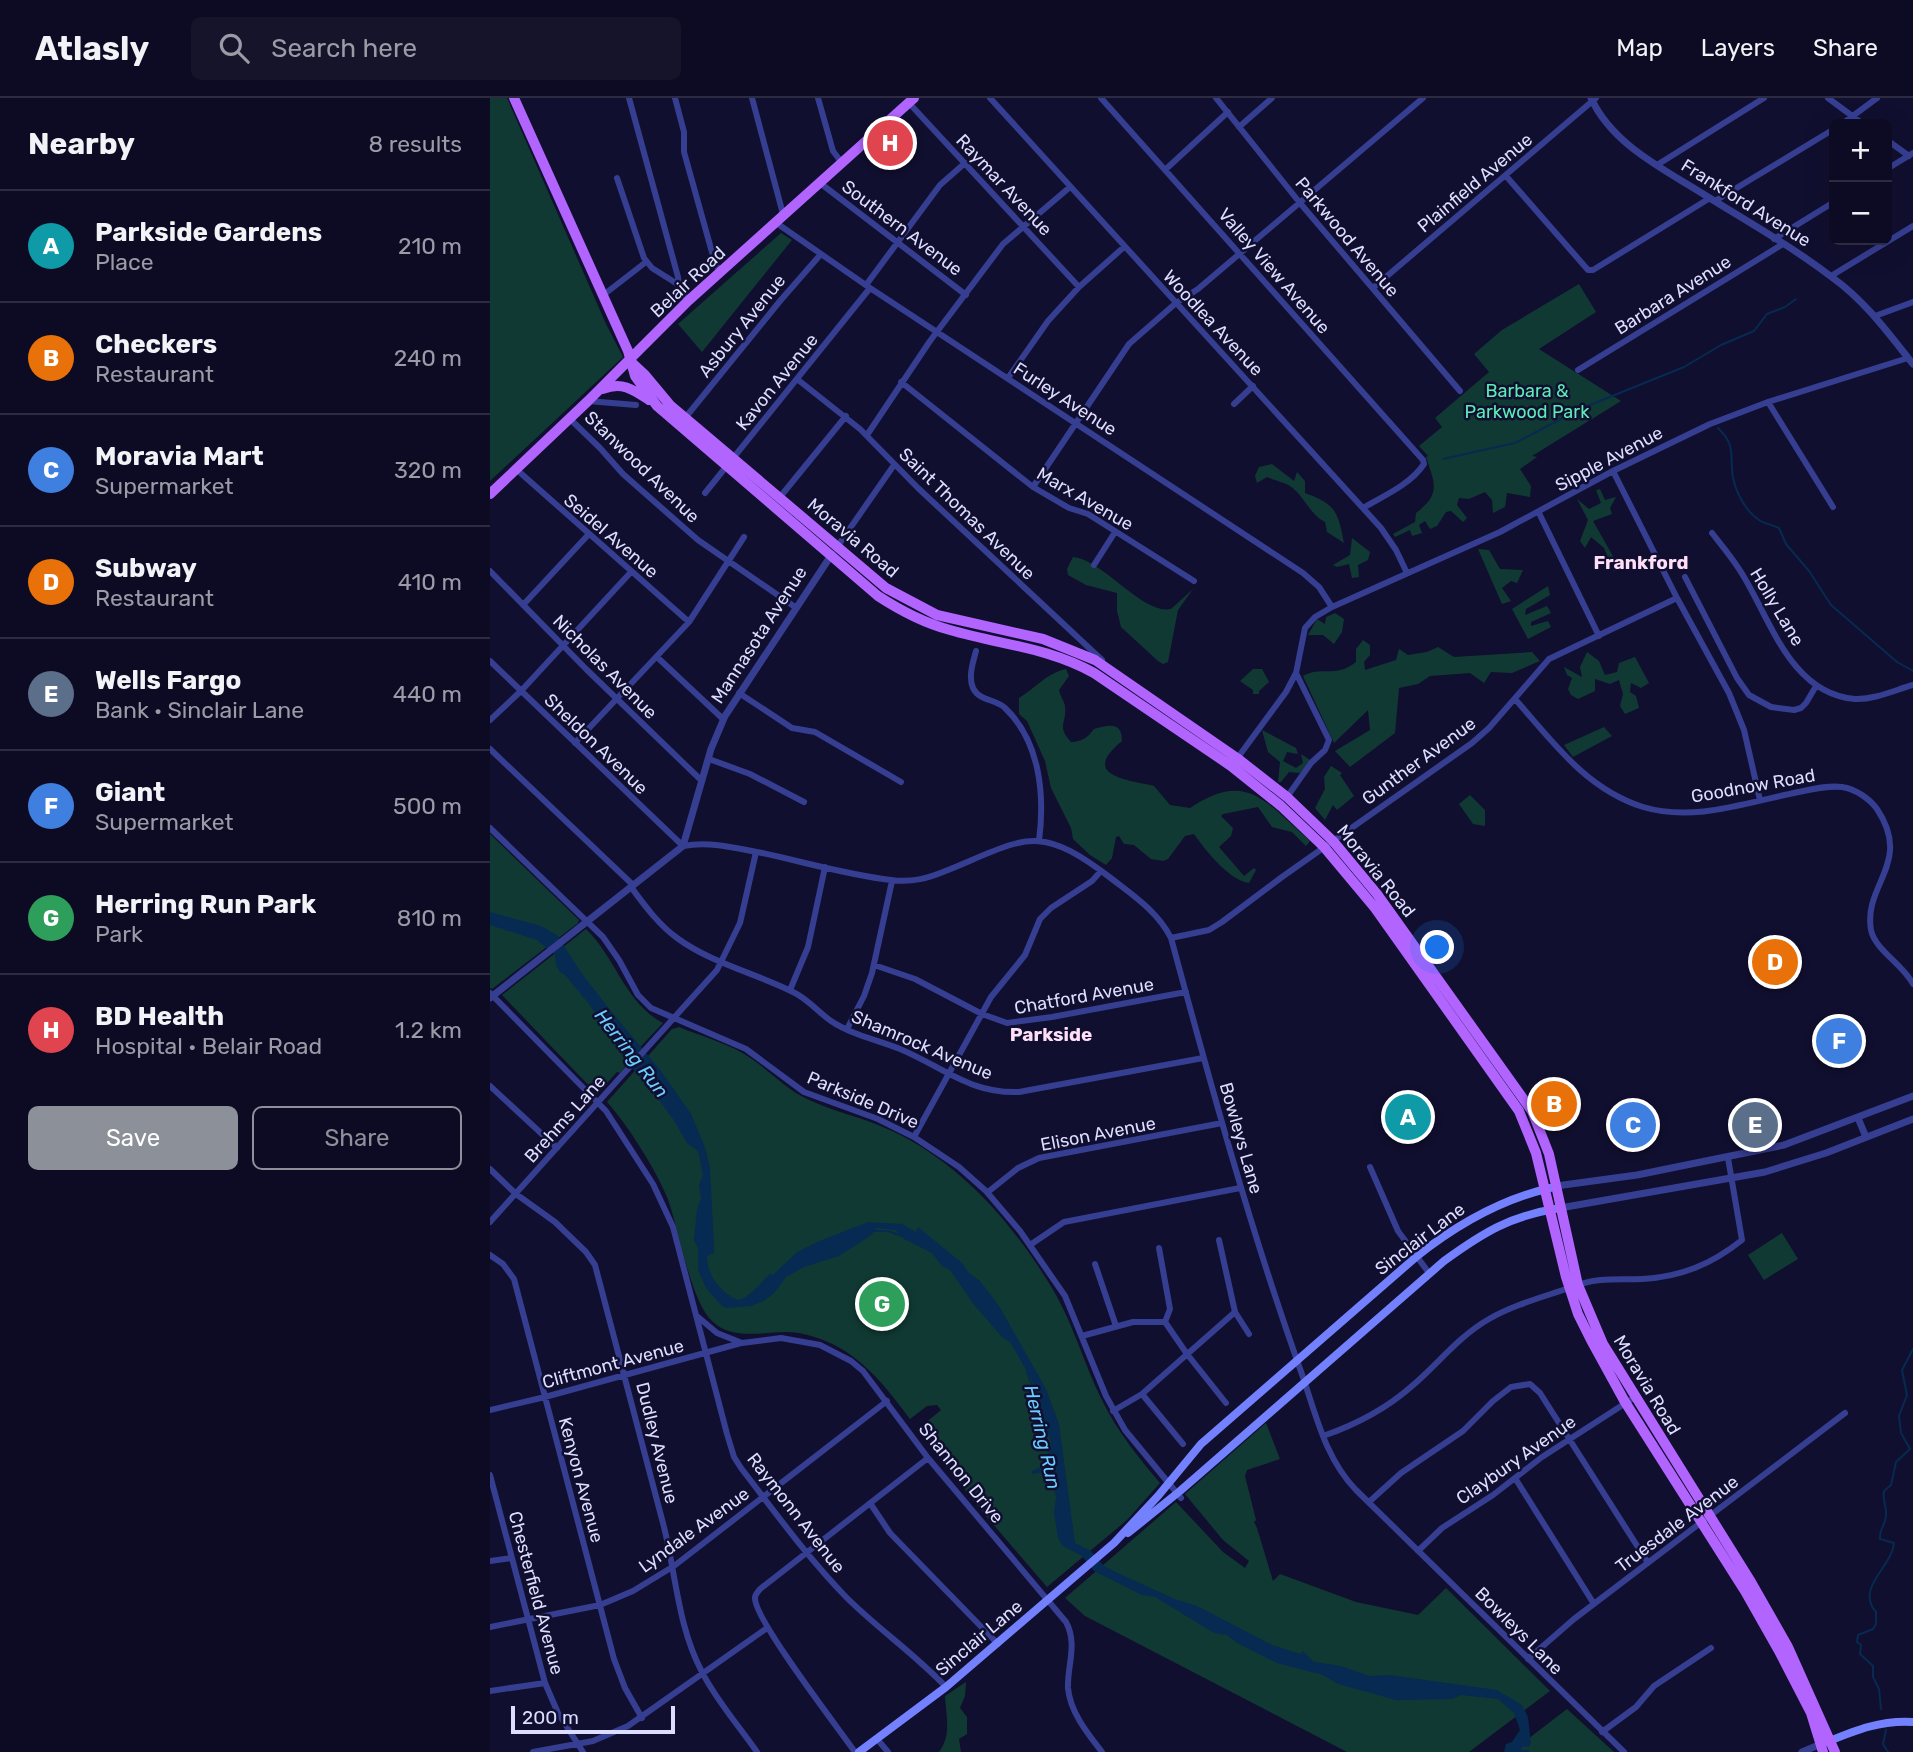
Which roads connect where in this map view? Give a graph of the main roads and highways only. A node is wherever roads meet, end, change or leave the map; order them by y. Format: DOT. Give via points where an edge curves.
graph roads {
  1 [pos="514,98"];
  2 [pos="911,100"];
  3 [pos="629,361"];
  4 [pos="599,391"];
  5 [pos="657,406"];
  6 [pos="730,462"];
  7 [pos="490,494"];
  8 [pos="834,551"];
  9 [pos="1234,762"];
  10 [pos="1329,844"];
  11 [pos="1556,1186"];
  12 [pos="1545,1189"];
  13 [pos="1555,1208"];
  14 [pos="1114,1543"];
  15 [pos="1913,1722"];
  16 [pos="1825,1746"];
  17 [pos="857,1752"];
  18 [pos="1835,1752"];
  1 -- 3 [label="main road, Moravia Road"];
  2 -- 3 [label="main road, Belair Road" via="720,272"];
  3 -- 4 [label="main road, Belair Road"];
  3 -- 5 [label="main road, Moravia Road"];
  3 -- 6 [label="main road, Moravia Road"];
  4 -- 5 [label="main road" via="609,386 630,387"];
  4 -- 7 [label="main road, Belair Road"];
  5 -- 6 [label="main road, Moravia Road"];
  6 -- 8 [label="main road, Moravia Road"];
  6 -- 8 [label="main road, Moravia Road" via="780,497"];
  8 -- 9 [label="main road, Moravia Road" via="925,610 1055,643 1094,660"];
  8 -- 9 [label="main road, Moravia Road" via="878,596 912,616 951,631 1035,648 1081,666"];
  9 -- 10 [label="main road, Moravia Road"];
  9 -- 10 [label="main road, Moravia Road" via="1287,797"];
  10 -- 11 [label="main road, Moravia Road" via="1377,894 1524,1099 1546,1141"];
  10 -- 12 [label="main road, Moravia Road" via="1517,1108 1531,1137"];
  11 -- 12 [label="main road, Sinclair Lane"];
  11 -- 13 [label="main road, Moravia Road"];
  12 -- 13 [label="main road, Moravia Road"];
  12 -- 14 [label="main road, Sinclair Lane" via="1486,1210 1416,1257 1201,1444"];
  13 -- 14 [label="main road, Sinclair Lane" via="1525,1214 1500,1226 1429,1273 1179,1495"];
  13 -- 16 [label="main road, Moravia Road" via="1574,1287 1630,1400 1788,1647"];
  14 -- 17 [label="main road, Sinclair Lane" via="946,1687"];
  15 -- 16 [label="main road" via="1868,1726"];
  16 -- 18 [label="main road, Moravia Road"];
}
